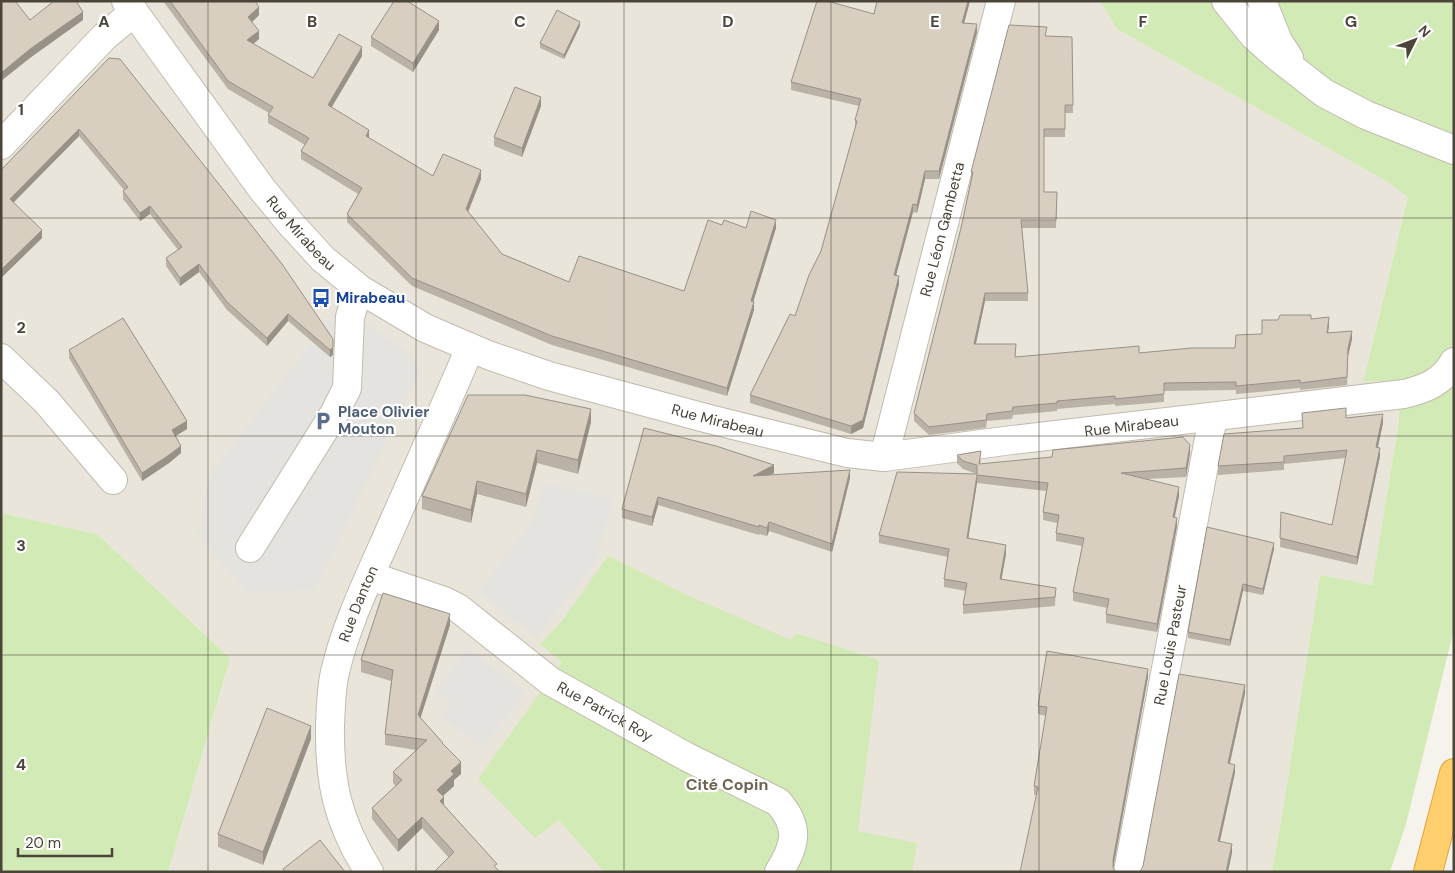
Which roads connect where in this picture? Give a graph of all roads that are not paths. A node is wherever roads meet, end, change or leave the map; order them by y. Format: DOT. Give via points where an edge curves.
graph roads {
  1 [pos="1001,1"];
  2 [pos="1226,1"];
  3 [pos="1262,1"];
  4 [pos="130,7"];
  5 [pos="1308,81"];
  6 [pos="1,145"];
  7 [pos="1454,150"];
  8 [pos="361,290"];
  9 [pos="470,348"];
  10 [pos="1,358"];
  11 [pos="1454,362"];
  12 [pos="1213,417"];
  13 [pos="884,457"];
  14 [pos="113,480"];
  15 [pos="250,548"];
  16 [pos="370,576"];
  17 [pos="1454,773"];
  18 [pos="369,872"];
  19 [pos="779,872"];
  20 [pos="1128,872"];
  21 [pos="1428,872"];
  1 -- 13 [label="street, Rue Léon Gambetta"];
  2 -- 5 [label="street" via="1254,36"];
  3 -- 5 [label="street" via="1278,41"];
  4 -- 6 [label="street"];
  4 -- 8 [label="street, Rue Mirabeau" via="275,206 323,259"];
  5 -- 7 [label="street" via="1342,104"];
  8 -- 9 [label="street, Rue Mirabeau" via="426,328"];
  8 -- 15 [label="street" via="350,317 346,388 334,414"];
  9 -- 13 [label="street, Rue Mirabeau" via="549,376 709,419 847,453"];
  9 -- 16 [label="street, Rue Danton"];
  10 -- 14 [label="street" via="47,402"];
  11 -- 12 [label="street, Rue Mirabeau" via="1434,384 1404,394"];
  12 -- 13 [label="street, Rue Mirabeau"];
  12 -- 20 [label="street, Rue Louis Pasteur"];
  16 -- 18 [label="street, Rue Danton" via="335,673 330,748 339,811"];
  16 -- 19 [label="street, Rue Patrick Roy" via="458,608 550,681 687,757 778,802 787,812 794,837"];
  17 -- 21 [label="highway"];
}
